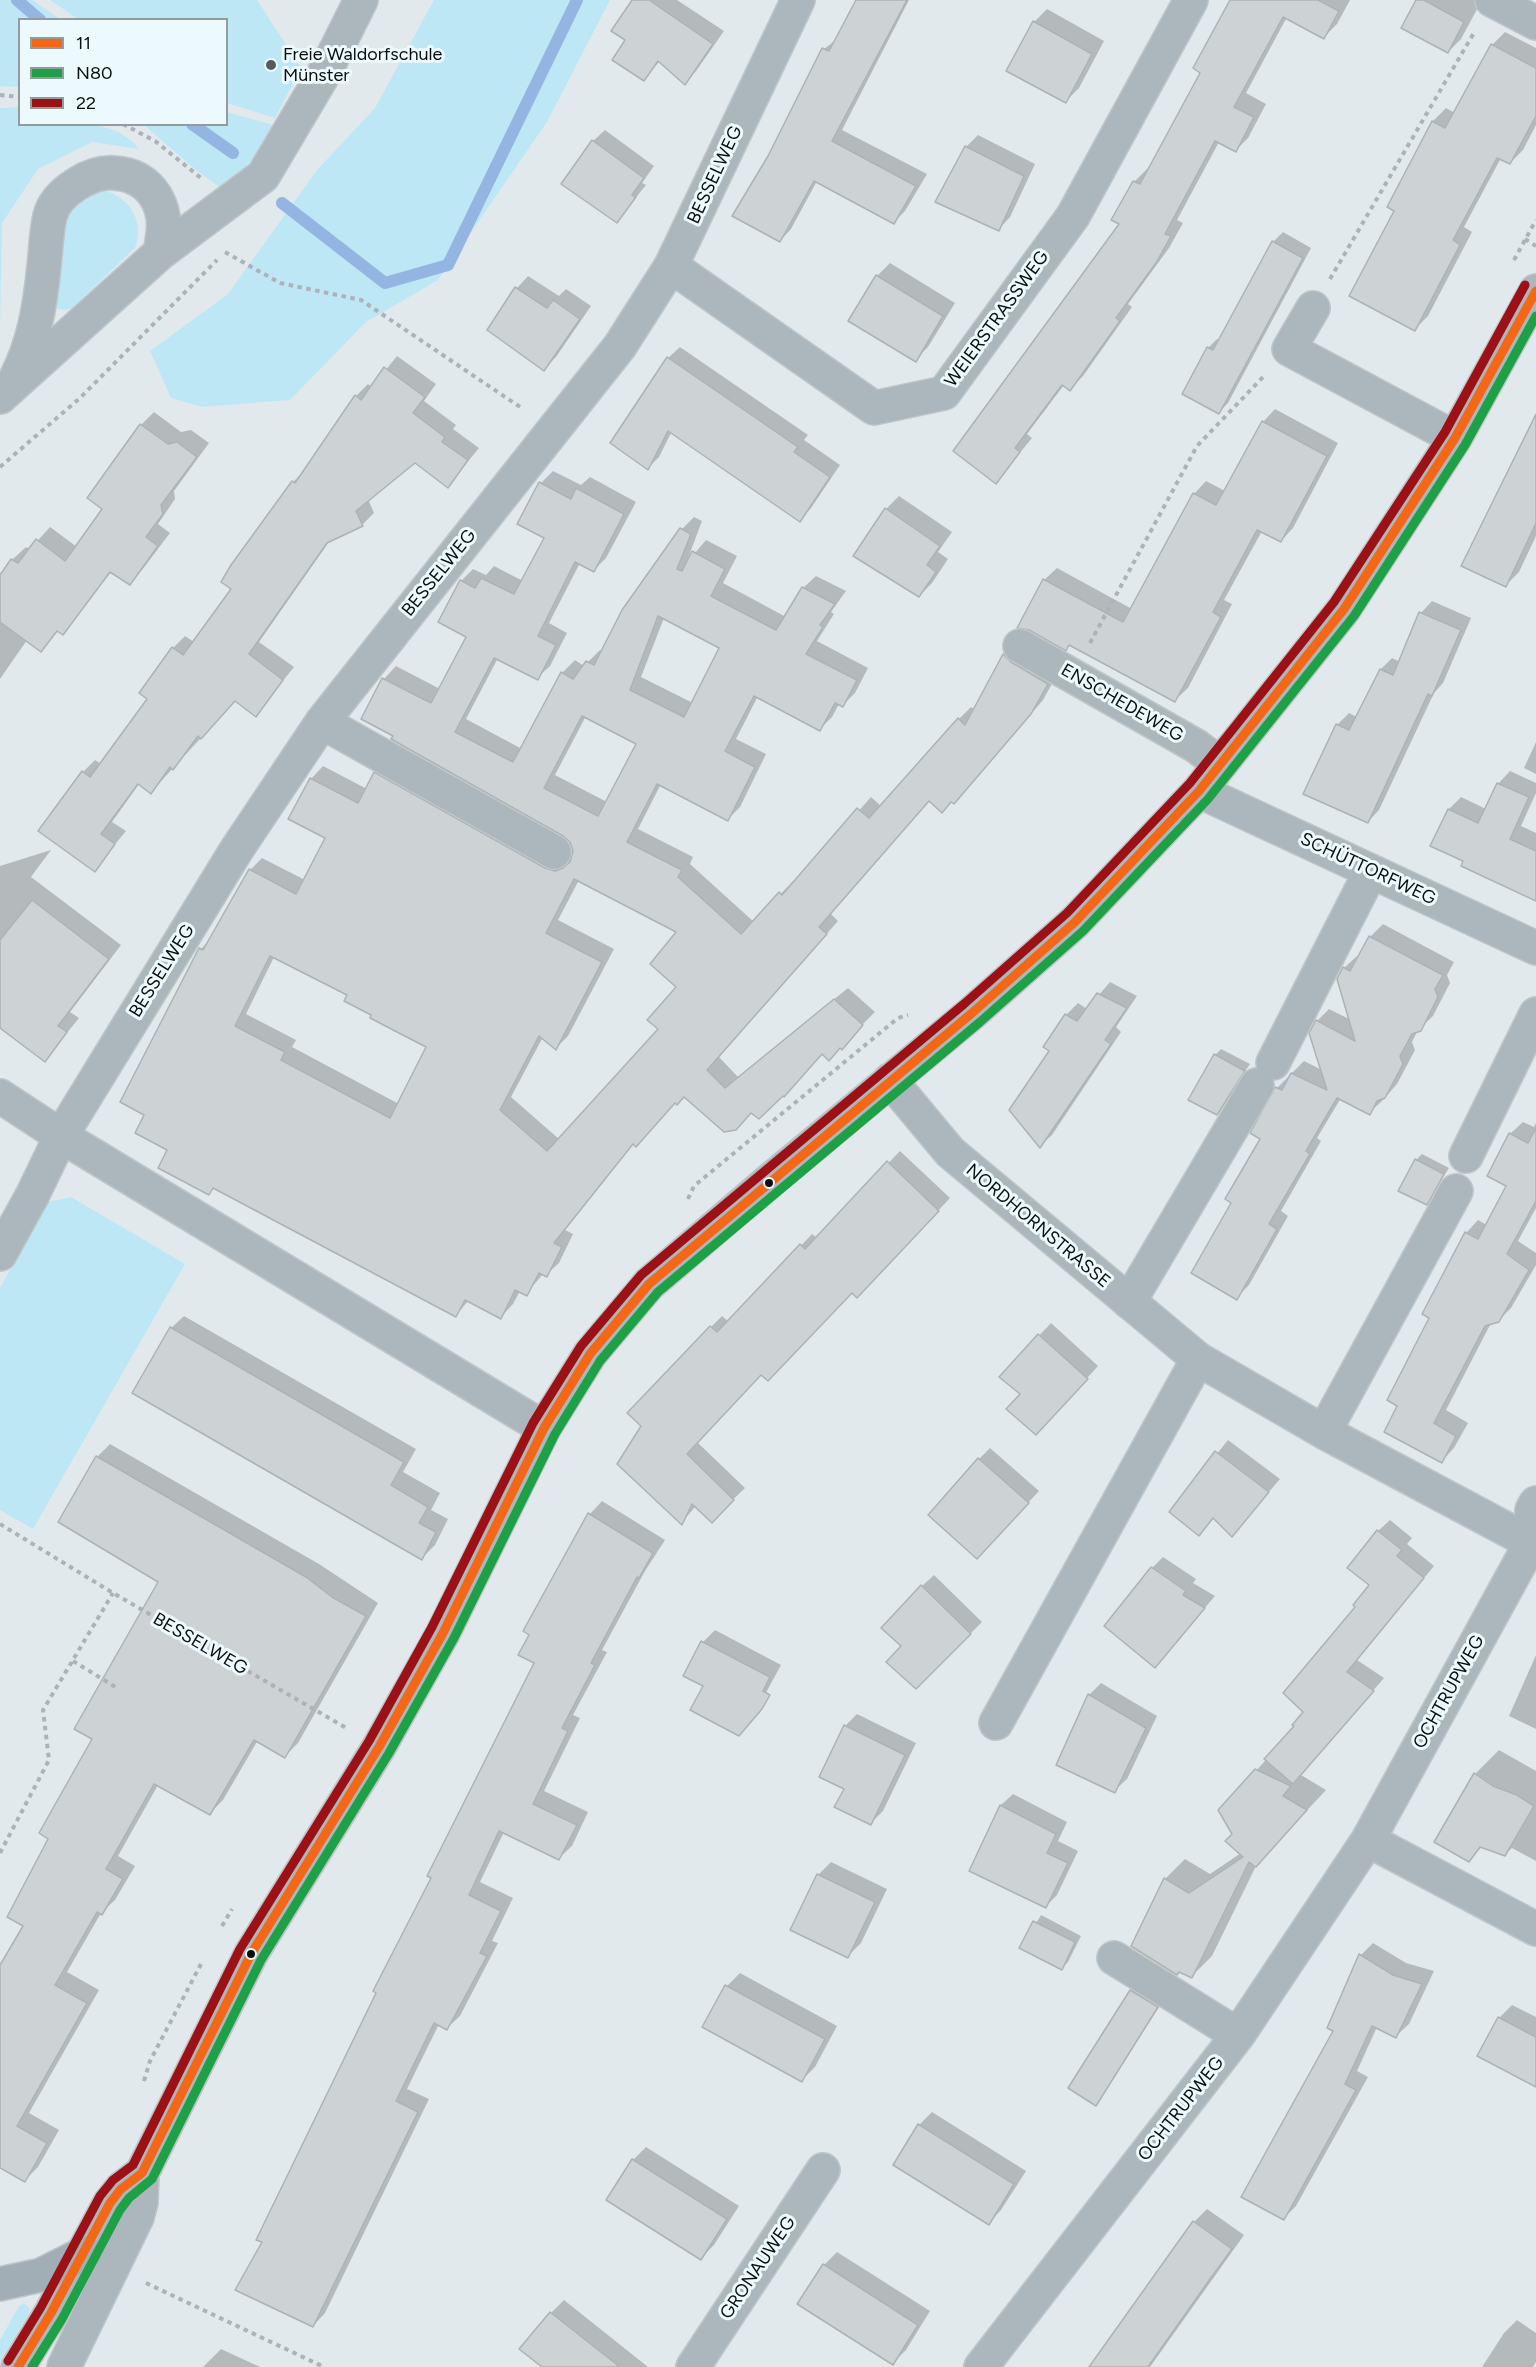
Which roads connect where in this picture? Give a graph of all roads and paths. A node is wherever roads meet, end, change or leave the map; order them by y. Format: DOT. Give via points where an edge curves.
graph roads {
  1 [pos="361,0"];
  2 [pos="798,0"];
  3 [pos="1191,0"];
  4 [pos="1493,0"];
  5 [pos="1536,23"];
  6 [pos="0,95"];
  7 [pos="18,97"];
  8 [pos="221,209"];
  9 [pos="1536,220"];
  10 [pos="1536,246"];
  11 [pos="225,252"];
  12 [pos="160,254"];
  13 [pos="671,266"];
  14 [pos="1536,291"];
  15 [pos="1313,308"];
  16 [pos="1289,349"];
  17 [pos="5,393"];
  18 [pos="554,431"];
  19 [pos="1455,438"];
  20 [pos="0,467"];
  21 [pos="1020,646"];
  22 [pos="1073,675"];
  23 [pos="322,722"];
  24 [pos="1220,764"];
  25 [pos="1199,791"];
  26 [pos="554,852"];
  27 [pos="1371,871"];
  28 [pos="1536,948"];
  29 [pos="1536,1014"];
  30 [pos="890,1080"];
  31 [pos="0,1096"];
  32 [pos="61,1136"];
  33 [pos="1466,1156"];
  34 [pos="1456,1191"];
  35 [pos="0,1254"];
  36 [pos="1129,1302"];
  37 [pos="1198,1359"];
  38 [pos="544,1428"];
  39 [pos="1324,1432"];
  40 [pos="1536,1503"];
  41 [pos="0,1524"];
  42 [pos="1533,1544"];
  43 [pos="113,1593"];
  44 [pos="73,1661"];
  45 [pos="117,1688"];
  46 [pos="994,1724"];
  47 [pos="379,1747"];
  48 [pos="1368,1840"];
  49 [pos="0,1853"];
  50 [pos="1536,1929"];
  51 [pos="1114,1958"];
  52 [pos="1238,2035"];
  53 [pos="823,2170"];
  54 [pos="99,2260"];
  55 [pos="0,2284"];
  56 [pos="18,2367"];
  57 [pos="64,2367"];
  58 [pos="324,2367"];
  59 [pos="693,2367"];
  60 [pos="981,2367"];
  1 -- 8 [label="street" via="326,70 263,176"];
  2 -- 13 [label="street, BESSELWEG"];
  3 -- 13 [label="street, WEIERSTRASSWEG" via="1072,216 944,393 874,408"];
  4 -- 5 [label="street"];
  4 -- 15 [label="path"];
  6 -- 7 [label="path"];
  8 -- 11 [label="path"];
  8 -- 12 [label="street"];
  9 -- 10 [label="path" via="1525,239"];
  11 -- 18 [label="path" via="280,283 361,300"];
  11 -- 20 [label="path" via="80,398"];
  12 -- 17 [label="street"];
  12 -- 17 [label="street" via="165,225 163,208 150,187 132,175 111,173 87,179 65,192 50,214 36,327 26,357"];
  13 -- 18 [label="street, BESSELWEG" via="620,346"];
  14 -- 19 [label="street"];
  15 -- 16 [label="street"];
  16 -- 19 [label="street"];
  16 -- 22 [label="path" via="1197,446"];
  18 -- 23 [label="street, BESSELWEG"];
  19 -- 24 [label="street" via="1344,609"];
  21 -- 22 [label="street, ENSCHEDEWEG"];
  22 -- 24 [label="street, ENSCHEDEWEG"];
  23 -- 26 [label="street"];
  23 -- 32 [label="street, BESSELWEG" via="237,849"];
  24 -- 25 [label="street"];
  25 -- 27 [label="street, SCHÜTTORFWEG"];
  25 -- 30 [label="street" via="1075,922"];
  27 -- 28 [label="street, SCHÜTTORFWEG"];
  27 -- 36 [label="street" via="1265,1074"];
  29 -- 33 [label="street"];
  30 -- 36 [label="street, NORDHORNSTRASSE" via="950,1152"];
  30 -- 38 [label="street" via="649,1284 590,1354"];
  31 -- 32 [label="street"];
  32 -- 35 [label="street, BESSELWEG"];
  32 -- 38 [label="street"];
  34 -- 39 [label="street"];
  36 -- 37 [label="street, NORDHORNSTRASSE"];
  37 -- 39 [label="street, NORDHORNSTRASSE"];
  37 -- 46 [label="street"];
  38 -- 47 [label="street" via="443,1633"];
  39 -- 42 [label="street, NORDHORNSTRASSE"];
  40 -- 42 [label="street" via="1532,1510"];
  41 -- 43 [label="path, BESSELWEG"];
  42 -- 48 [label="street, OCHTRUPWEG"];
  43 -- 44 [label="path"];
  43 -- 47 [label="path, BESSELWEG"];
  44 -- 45 [label="path"];
  44 -- 49 [label="path" via="43,1710 49,1760"];
  47 -- 54 [label="street" via="251,1954 142,2173 110,2203"];
  48 -- 50 [label="street"];
  48 -- 52 [label="street, OCHTRUPWEG"];
  51 -- 52 [label="street"];
  52 -- 60 [label="street, OCHTRUPWEG"];
  53 -- 59 [label="street, GRONAUWEG"];
  54 -- 55 [label="main road"];
  54 -- 56 [label="street"];
  54 -- 57 [label="street"];
  54 -- 58 [label="path"];
}
